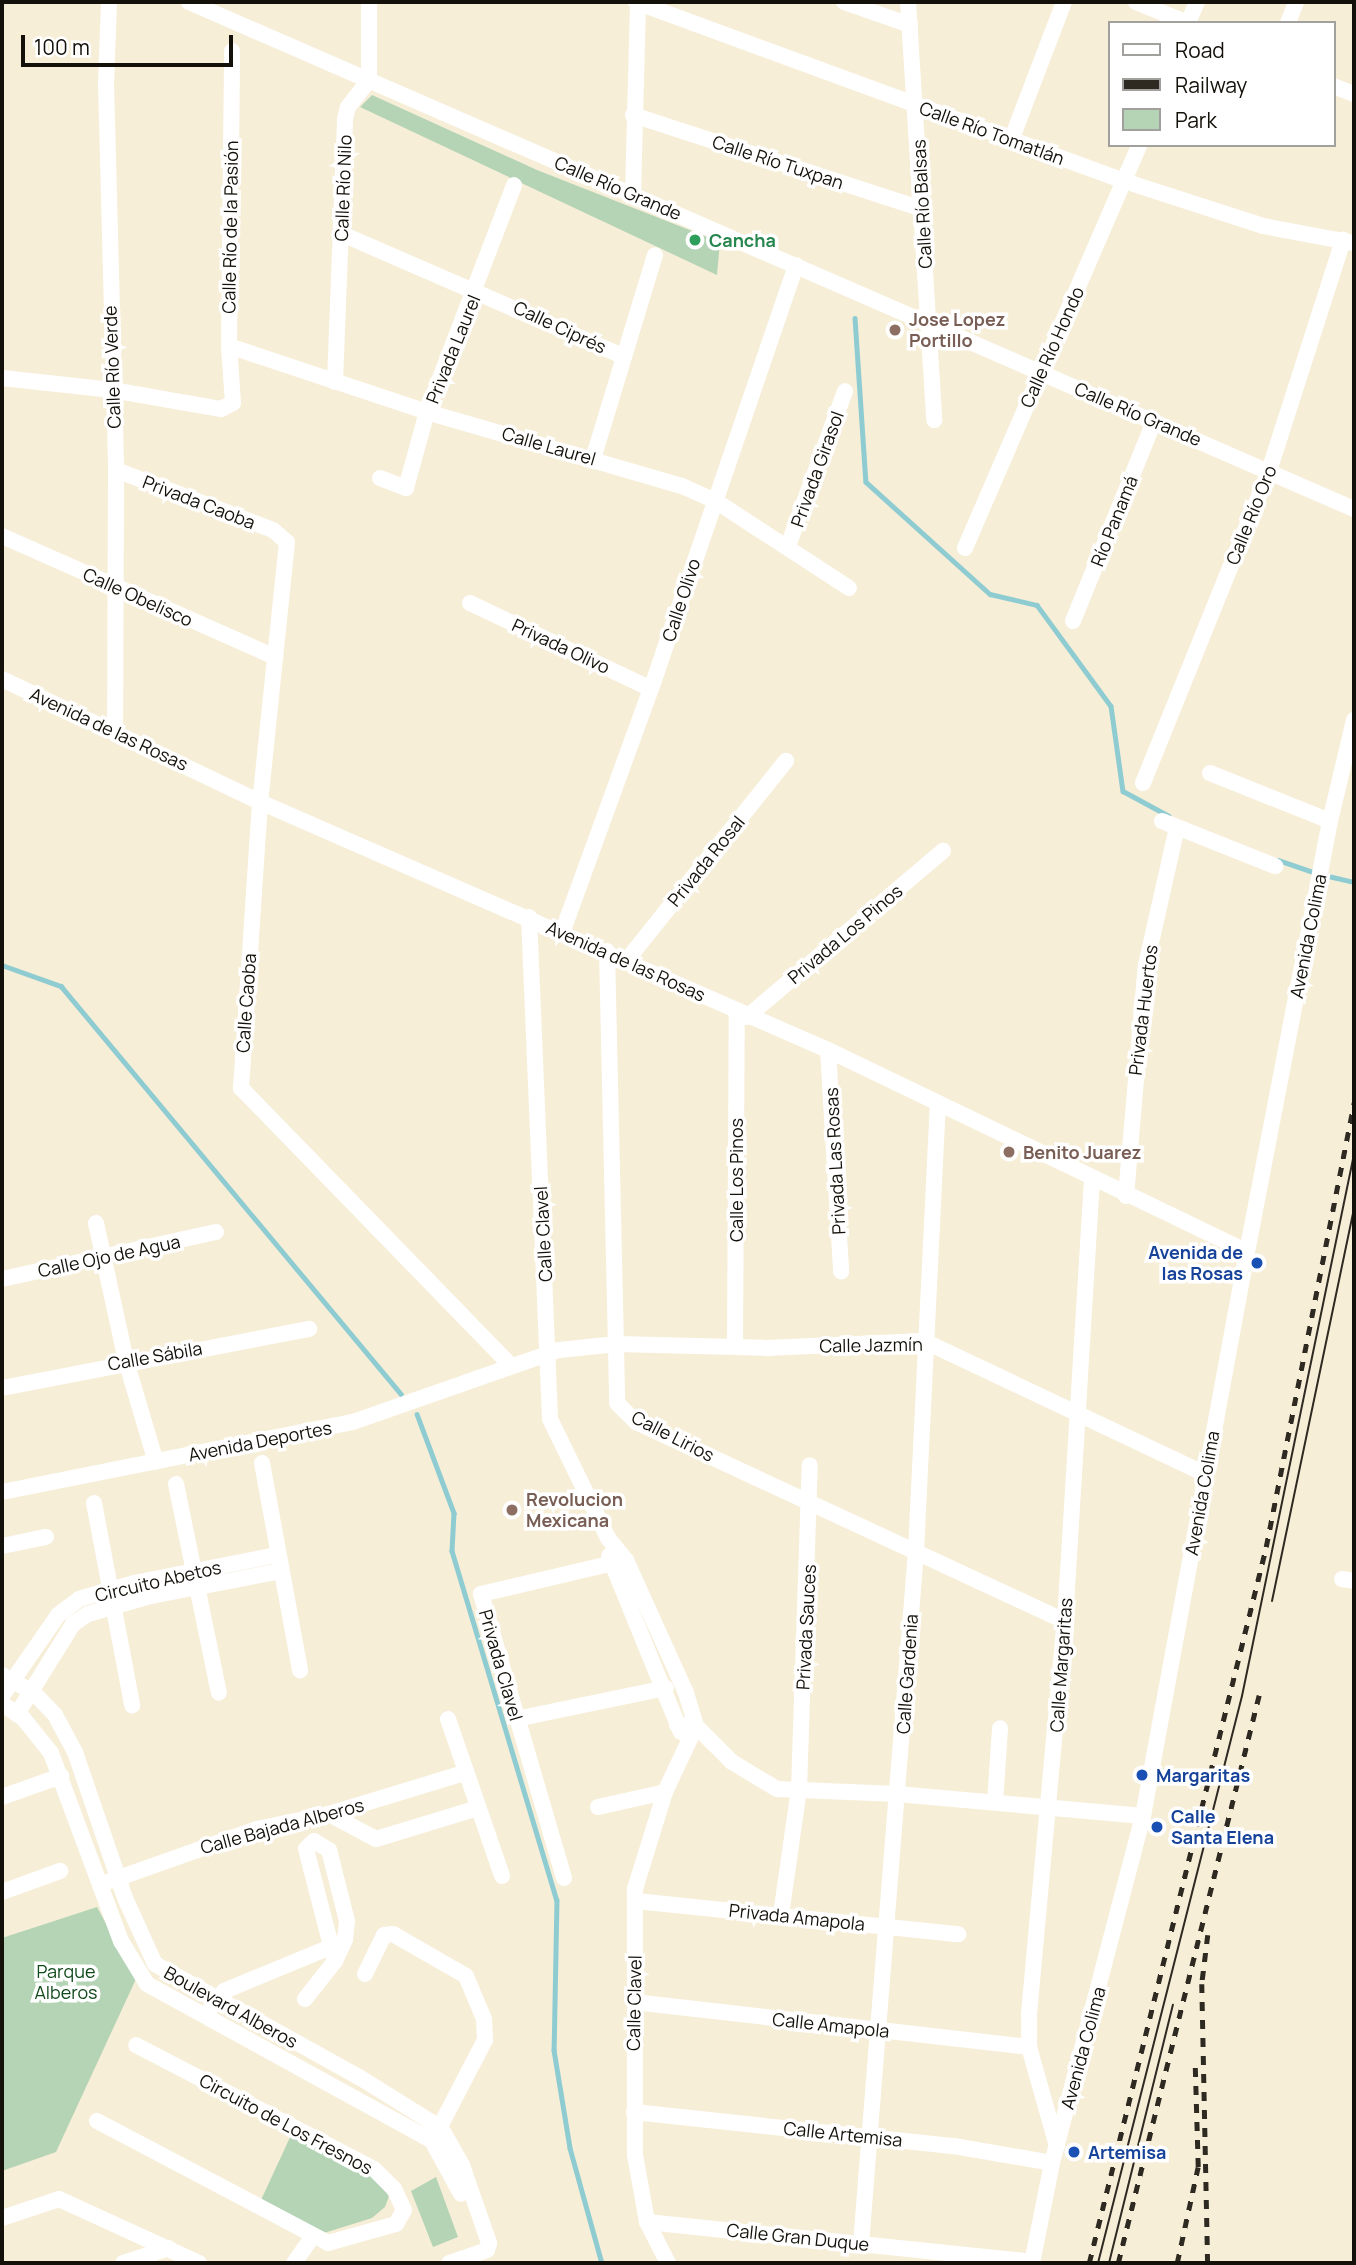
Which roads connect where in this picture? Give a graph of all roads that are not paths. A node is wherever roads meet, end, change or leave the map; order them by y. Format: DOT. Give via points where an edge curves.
graph roads {
  1 [pos="109,2"];
  2 [pos="189,2"];
  3 [pos="369,2"];
  4 [pos="637,2"];
  5 [pos="844,2"];
  6 [pos="908,2"];
  7 [pos="1064,2"];
  8 [pos="1136,2"];
  9 [pos="1197,2"];
  10 [pos="1296,2"];
  11 [pos="1183,21"];
  12 [pos="1189,21"];
  13 [pos="1289,21"];
  14 [pos="910,25"];
  15 [pos="232,51"];
  16 [pos="369,80"];
  17 [pos="1335,87"];
  18 [pos="1354,94"];
  19 [pos="917,106"];
  20 [pos="634,114"];
  21 [pos="1012,138"];
  22 [pos="1138,147"];
  23 [pos="1124,181"];
  24 [pos="514,185"];
  25 [pos="633,195"];
  26 [pos="923,209"];
  27 [pos="342,234"];
  28 [pos="1349,242"];
  29 [pos="655,255"];
  30 [pos="796,265"];
  31 [pos="476,289"];
  32 [pos="927,322"];
  33 [pos="229,346"];
  34 [pos="622,355"];
  35 [pos="1041,373"];
  36 [pos="2,378"];
  37 [pos="335,382"];
  38 [pos="112,390"];
  39 [pos="845,391"];
  40 [pos="427,412"];
  41 [pos="934,420"];
  42 [pos="1154,422"];
  43 [pos="593,458"];
  44 [pos="116,470"];
  45 [pos="1269,471"];
  46 [pos="380,478"];
  47 [pos="714,500"];
  48 [pos="1354,509"];
  49 [pos="282,535"];
  50 [pos="2,536"];
  51 [pos="788,546"];
  52 [pos="965,548"];
  53 [pos="116,586"];
  54 [pos="849,588"];
  55 [pos="471,603"];
  56 [pos="1073,621"];
  57 [pos="275,657"];
  58 [pos="2,679"];
  59 [pos="651,689"];
  60 [pos="1354,720"];
  61 [pos="115,732"];
  62 [pos="786,761"];
  63 [pos="1210,773"];
  64 [pos="1143,783"];
  65 [pos="260,802"];
  66 [pos="1330,821"];
  67 [pos="943,851"];
  68 [pos="1275,866"];
  69 [pos="529,917"];
  70 [pos="562,933"];
  71 [pos="607,951"];
  72 [pos="627,960"];
  73 [pos="742,1014"];
  74 [pos="828,1050"];
  75 [pos="938,1104"];
  76 [pos="1092,1180"];
  77 [pos="1126,1196"];
  78 [pos="96,1223"];
  79 [pos="216,1233"];
  80 [pos="1247,1252"];
  81 [pos="101,1260"];
  82 [pos="841,1272"];
  83 [pos="2,1279"];
  84 [pos="309,1329"];
  85 [pos="924,1341"];
  86 [pos="617,1344"];
  87 [pos="735,1347"];
  88 [pos="549,1354"];
  89 [pos="126,1361"];
  90 [pos="510,1365"];
  91 [pos="2,1388"];
  92 [pos="1077,1416"];
  93 [pos="156,1462"];
  94 [pos="262,1464"];
  95 [pos="810,1465"];
  96 [pos="1205,1474"];
  97 [pos="176,1484"];
  98 [pos="2,1492"];
  99 [pos="812,1501"];
  100 [pos="94,1503"];
  101 [pos="46,1537"];
  102 [pos="608,1538"];
  103 [pos="2,1546"];
  104 [pos="916,1551"];
  105 [pos="626,1560"];
  106 [pos="279,1563"];
  107 [pos="609,1564"];
  108 [pos="194,1580"];
  109 [pos="109,1590"];
  110 [pos="113,1607"];
  111 [pos="1065,1621"];
  112 [pos="300,1671"];
  113 [pos="8,1677"];
  114 [pos="666,1688"];
  115 [pos="33,1692"];
  116 [pos="219,1693"];
  117 [pos="2,1696"];
  118 [pos="2,1704"];
  119 [pos="132,1705"];
  120 [pos="17,1714"];
  121 [pos="447,1719"];
  122 [pos="516,1719"];
  123 [pos="677,1725"];
  124 [pos="696,1726"];
  125 [pos="1000,1728"];
  126 [pos="689,1747"];
  127 [pos="464,1773"];
  128 [pos="61,1776"];
  129 [pos="799,1790"];
  130 [pos="665,1792"];
  131 [pos="898,1794"];
  132 [pos="2,1797"];
  133 [pos="995,1802"];
  134 [pos="598,1807"];
  135 [pos="1050,1807"];
  136 [pos="478,1808"];
  137 [pos="329,1814"];
  138 [pos="1143,1816"];
  139 [pos="60,1871"];
  140 [pos="502,1876"];
  141 [pos="119,1878"];
  142 [pos="564,1878"];
  143 [pos="101,1884"];
  144 [pos="2,1892"];
  145 [pos="636,1901"];
  146 [pos="781,1915"];
  147 [pos="885,1926"];
  148 [pos="958,1934"];
  149 [pos="337,1949"];
  150 [pos="365,1974"];
  151 [pos="305,1999"];
  152 [pos="215,2000"];
  153 [pos="634,2002"];
  154 [pos="205,2019"];
  155 [pos="876,2030"];
  156 [pos="136,2046"];
  157 [pos="1029,2047"];
  158 [pos="634,2112"];
  159 [pos="97,2122"];
  160 [pos="436,2135"];
  161 [pos="869,2137"];
  162 [pos="1057,2146"];
  163 [pos="1052,2163"];
  164 [pos="2,2218"];
  165 [pos="647,2221"];
  166 [pos="313,2236"];
  167 [pos="861,2244"];
  168 [pos="169,2248"];
  169 [pos="123,2263"];
  170 [pos="199,2263"];
  171 [pos="294,2263"];
  172 [pos="449,2263"];
  173 [pos="668,2263"];
  174 [pos="1033,2263"];
  1 -- 38 [label="street, Calle Río Verde" via="106,82"];
  2 -- 16 [label="street, Calle Río Grande"];
  3 -- 16 [label="street"];
  4 -- 19 [label="street, Calle Río Tomatlán"];
  4 -- 20 [label="street"];
  5 -- 14 [label="street"];
  6 -- 14 [label="street, Calle Río Balsas"];
  7 -- 21 [label="street"];
  8 -- 11 [label="street"];
  9 -- 12 [label="street"];
  10 -- 13 [label="street"];
  14 -- 19 [label="street, Calle Río Balsas"];
  15 -- 33 [label="street, Calle Río de la Pasión"];
  16 -- 25 [label="street, Calle Río Grande"];
  16 -- 27 [label="street, Calle Río Nilo" via="348,107 345,119"];
  17 -- 18 [label="street"];
  19 -- 21 [label="street, Calle Río Tomatlán"];
  19 -- 26 [label="street, Calle Río Balsas"];
  20 -- 25 [label="street"];
  20 -- 26 [label="street, Calle Río Tuxpan"];
  21 -- 23 [label="street, Calle Río Tomatlán"];
  22 -- 23 [label="street, Calle Río Hondo"];
  23 -- 28 [label="street, Calle Río Tomatlán" via="1263,226"];
  23 -- 35 [label="street, Calle Río Hondo"];
  24 -- 31 [label="street, Privada Laurel"];
  25 -- 30 [label="street, Calle Río Grande"];
  26 -- 32 [label="street, Calle Río Balsas"];
  27 -- 31 [label="street, Calle Ciprés"];
  27 -- 37 [label="street, Calle Río Nilo"];
  28 -- 45 [label="street, Calle Río Oro"];
  29 -- 34 [label="street"];
  30 -- 32 [label="street, Calle Río Grande"];
  30 -- 47 [label="street, Calle Olivo"];
  31 -- 34 [label="street, Calle Ciprés"];
  31 -- 40 [label="street, Privada Laurel"];
  32 -- 35 [label="street, Calle Río Grande"];
  32 -- 41 [label="street, Calle Río Balsas"];
  33 -- 37 [label="street, Calle Laurel"];
  33 -- 38 [label="street, Calle Río de la Pasión" via="233,403 221,409"];
  34 -- 43 [label="street"];
  35 -- 42 [label="street, Calle Río Grande"];
  35 -- 52 [label="street, Calle Río Hondo"];
  36 -- 38 [label="street"];
  37 -- 40 [label="street, Calle Laurel"];
  38 -- 44 [label="street, Calle Río Verde"];
  39 -- 51 [label="street, Privada Girasol"];
  40 -- 43 [label="street, Calle Laurel"];
  40 -- 46 [label="street, Privada Laurel" via="406,488"];
  42 -- 45 [label="street, Calle Río Grande"];
  42 -- 56 [label="street, Río Panamá"];
  43 -- 47 [label="street, Calle Laurel"];
  44 -- 49 [label="street, Privada Caoba"];
  44 -- 53 [label="street, Calle Río Verde"];
  45 -- 48 [label="street, Calle Río Grande"];
  45 -- 64 [label="street, Calle Río Oro"];
  47 -- 51 [label="street, Calle Laurel"];
  47 -- 59 [label="street, Calle Olivo"];
  49 -- 57 [label="street, Calle Caoba" via="289,553"];
  50 -- 53 [label="street, Calle Obelisco"];
  51 -- 54 [label="street, Calle Laurel"];
  53 -- 57 [label="street, Calle Obelisco"];
  53 -- 61 [label="street, Calle Río Verde"];
  55 -- 59 [label="street, Privada Olivo"];
  57 -- 65 [label="street, Calle Caoba"];
  58 -- 61 [label="street, Avenida de las Rosas"];
  59 -- 70 [label="street, Calle Olivo"];
  60 -- 66 [label="street, Avenida Colima"];
  61 -- 65 [label="street, Avenida de las Rosas"];
  62 -- 72 [label="street, Privada Rosal"];
  63 -- 66 [label="street"];
  65 -- 69 [label="street, Avenida de las Rosas"];
  65 -- 90 [label="street, Calle Caoba" via="241,1088"];
  66 -- 80 [label="street, Avenida Colima"];
  67 -- 73 [label="street, Privada Los Pinos"];
  68 -- 77 [label="street, Privada Huertos" via="1170,824 1146,965"];
  69 -- 70 [label="street, Avenida de las Rosas"];
  69 -- 88 [label="street, Calle Clavel"];
  70 -- 71 [label="street, Avenida de las Rosas"];
  71 -- 72 [label="street, Avenida de las Rosas"];
  71 -- 86 [label="street, Calle Lirios"];
  72 -- 73 [label="street, Avenida de las Rosas"];
  73 -- 74 [label="street, Avenida de las Rosas"];
  73 -- 87 [label="street, Calle Los Pinos"];
  74 -- 75 [label="street, Avenida de las Rosas"];
  74 -- 82 [label="street, Privada Las Rosas"];
  75 -- 76 [label="street, Avenida de las Rosas"];
  75 -- 85 [label="street, Calle Gardenia"];
  76 -- 77 [label="street, Avenida de las Rosas"];
  76 -- 92 [label="street, Calle Margaritas"];
  77 -- 80 [label="street, Avenida de las Rosas"];
  78 -- 81 [label="street"];
  79 -- 81 [label="street, Calle Ojo de Agua"];
  80 -- 96 [label="street, Avenida Colima"];
  81 -- 83 [label="street, Calle Ojo de Agua"];
  81 -- 89 [label="street"];
  84 -- 89 [label="street, Calle Sábila"];
  85 -- 87 [label="street, Calle Jazmín"];
  85 -- 92 [label="street, Calle Jazmín"];
  85 -- 104 [label="street, Calle Gardenia"];
  86 -- 87 [label="street, Calle Jazmín"];
  86 -- 88 [label="street, Calle Jazmín"];
  86 -- 99 [label="street, Calle Lirios" via="613,1395 636,1422"];
  88 -- 90 [label="street, Calle Jazmín"];
  88 -- 102 [label="street, Calle Clavel" via="550,1419"];
  89 -- 91 [label="street, Calle Sábila"];
  89 -- 93 [label="street"];
  90 -- 93 [label="street, Avenida Deportes" via="374,1417"];
  92 -- 96 [label="street, Calle Jazmín"];
  92 -- 111 [label="street, Calle Margaritas"];
  93 -- 98 [label="street, Avenida Deportes"];
  94 -- 106 [label="street"];
  95 -- 99 [label="street, Privada Sauces"];
  96 -- 138 [label="street, Avenida Colima"];
  97 -- 108 [label="street"];
  99 -- 104 [label="street, Calle Lirios"];
  99 -- 129 [label="street, Privada Sauces"];
  100 -- 109 [label="street"];
  101 -- 103 [label="street"];
  102 -- 105 [label="street, Calle Clavel"];
  102 -- 107 [label="street, Calle Clavel"];
  104 -- 111 [label="street, Calle Lirios"];
  104 -- 131 [label="street, Calle Gardenia"];
  105 -- 107 [label="street, Privada Clavel"];
  105 -- 124 [label="street, Calle Clavel" via="686,1693"];
  106 -- 108 [label="street, Circuito Abetos"];
  106 -- 112 [label="street"];
  107 -- 114 [label="street, Calle Clavel"];
  107 -- 122 [label="street, Privada Clavel" via="481,1594"];
  108 -- 109 [label="street, Circuito Abetos"];
  108 -- 110 [label="street, Circuito Abetos"];
  108 -- 116 [label="street"];
  109 -- 110 [label="street"];
  109 -- 113 [label="street, Circuito Abetos" via="79,1599 58,1615"];
  110 -- 115 [label="street, Circuito Abetos" via="73,1624"];
  110 -- 119 [label="street"];
  111 -- 135 [label="street, Calle Margaritas"];
  113 -- 115 [label="street, Boulevard Alberos"];
  113 -- 117 [label="street, Circuito Abetos"];
  114 -- 122 [label="street"];
  114 -- 123 [label="street, Calle Clavel"];
  115 -- 120 [label="street, Circuito Abetos"];
  115 -- 141 [label="street, Boulevard Alberos" via="55,1715 75,1752"];
  118 -- 120 [label="street, Boulevard Alberos"];
  120 -- 128 [label="street, Boulevard Alberos" via="51,1753"];
  121 -- 127 [label="street"];
  122 -- 142 [label="street, Privada Clavel"];
  123 -- 124 [label="street"];
  123 -- 126 [label="street, Calle Clavel"];
  124 -- 126 [label="street, Calle Clavel"];
  124 -- 129 [label="street" via="732,1762 766,1785"];
  125 -- 133 [label="street"];
  126 -- 130 [label="street, Calle Clavel"];
  127 -- 136 [label="street"];
  127 -- 137 [label="street, Calle Bajada Alberos"];
  128 -- 132 [label="street"];
  128 -- 143 [label="street, Boulevard Alberos"];
  129 -- 131 [label="street"];
  129 -- 146 [label="street, Privada Sauces"];
  130 -- 134 [label="street"];
  130 -- 145 [label="street, Calle Clavel" via="641,1859"];
  131 -- 133 [label="street"];
  131 -- 147 [label="street, Calle Gardenia"];
  133 -- 135 [label="street"];
  135 -- 138 [label="street"];
  135 -- 157 [label="street, Calle Margaritas" via="1028,2014"];
  136 -- 137 [label="street" via="376,1839"];
  136 -- 140 [label="street"];
  137 -- 141 [label="street, Calle Bajada Alberos" via="257,1829"];
  138 -- 162 [label="street, Avenida Colima"];
  139 -- 144 [label="street"];
  141 -- 143 [label="street, Calle Bajada Alberos"];
  141 -- 152 [label="street, Boulevard Alberos" via="155,1964"];
  143 -- 154 [label="street, Boulevard Alberos" via="121,1941 147,1984"];
  145 -- 146 [label="street, Privada Amapola"];
  145 -- 153 [label="street, Calle Clavel"];
  146 -- 147 [label="street, Privada Amapola"];
  147 -- 148 [label="street, Privada Amapola"];
  147 -- 155 [label="street, Calle Gardenia"];
  149 -- 149 [label="street" via="342,1889 329,1850 314,1841 306,1849"];
  149 -- 151 [label="street"];
  149 -- 152 [label="street" via="224,1991"];
  150 -- 160 [label="street" via="384,1935 393,1934 466,1976 484,2019 485,2040"];
  152 -- 154 [label="street"];
  152 -- 160 [label="street, Boulevard Alberos" via="359,2077"];
  153 -- 155 [label="street, Calle Amapola"];
  153 -- 158 [label="street, Calle Clavel"];
  154 -- 160 [label="street, Boulevard Alberos"];
  155 -- 157 [label="street, Calle Amapola"];
  155 -- 161 [label="street, Calle Gardenia"];
  156 -- 166 [label="street, Circuito de Los Fresnos" via="374,2169 394,2189 404,2210 396,2224 328,2243"];
  157 -- 162 [label="street, Calle Margaritas"];
  158 -- 161 [label="street, Calle Artemisa"];
  158 -- 165 [label="street, Calle Clavel" via="635,2155"];
  159 -- 166 [label="street, Circuito de Los Fresnos"];
  160 -- 172 [label="street, Boulevard Alberos" via="480,2253"];
  161 -- 163 [label="street, Calle Artemisa"];
  161 -- 167 [label="street, Calle Gardenia"];
  162 -- 163 [label="street, Avenida Colima"];
  163 -- 174 [label="street, Avenida Colima"];
  164 -- 168 [label="street" via="59,2199"];
  165 -- 167 [label="street, Calle Gran Duque"];
  165 -- 173 [label="street, Calle Clavel"];
  166 -- 171 [label="street"];
  167 -- 174 [label="street, Calle Gran Duque"];
  168 -- 169 [label="street"];
  168 -- 170 [label="street"];
}
